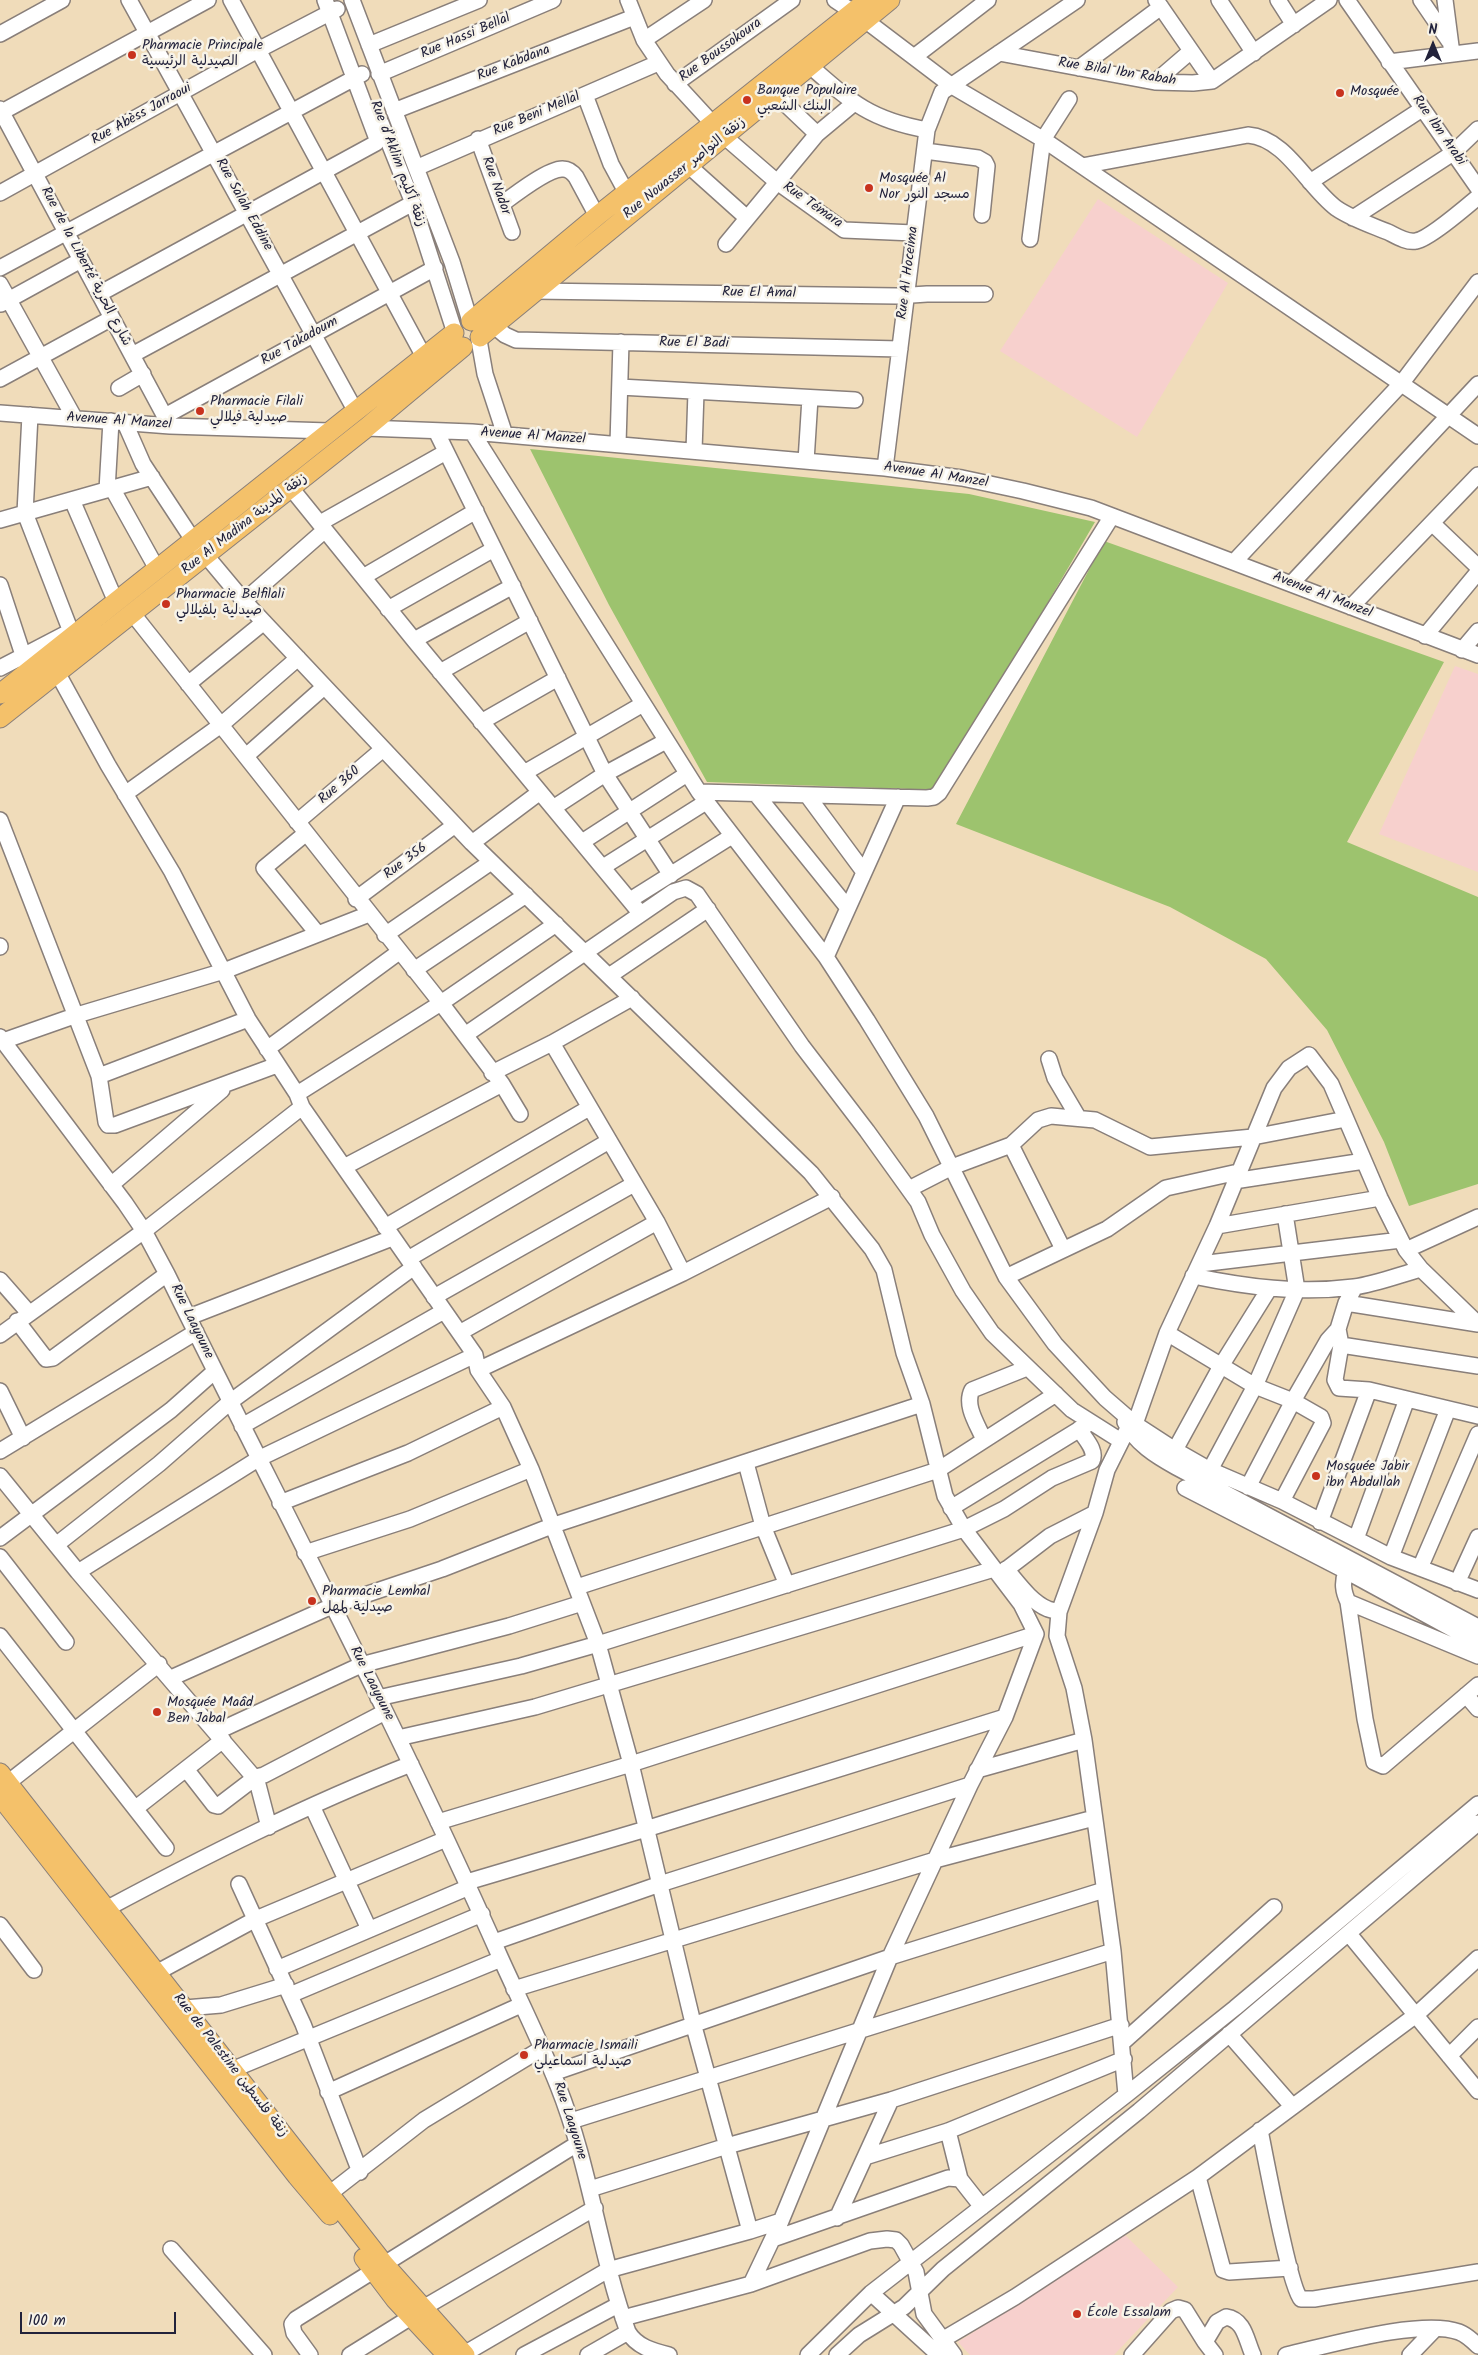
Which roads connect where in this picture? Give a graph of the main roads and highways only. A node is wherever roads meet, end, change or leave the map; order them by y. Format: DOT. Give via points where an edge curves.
graph roads {
  1 [pos="890,0"];
  2 [pos="862,10"];
  3 [pos="719,130"];
  4 [pos="631,201"];
  5 [pos="470,333"];
  6 [pos="199,548"];
  7 [pos="0,694"];
  8 [pos="0,718"];
  9 [pos="2,1785"];
  10 [pos="101,1913"];
  11 [pos="379,2267"];
  12 [pos="459,2355"];
  1 -- 2 [label="main road, Rue Nouasser زنقة النواصر"];
  2 -- 3 [label="main road, Rue Nouasser زنقة النواصر"];
  2 -- 3 [label="main road, Rue Nouasser زنقة النواصر" via="810,66 776,95"];
  3 -- 4 [label="main road, Rue Nouasser زنقة النواصر"];
  3 -- 4 [label="main road, Rue Nouasser زنقة النواصر" via="689,166"];
  4 -- 5 [label="main road, Rue Nouasser زنقة النواصر" via="534,291"];
  4 -- 5 [label="main road, Rue Nouasser زنقة النواصر" via="597,216"];
  5 -- 6 [label="main road, Rue Al Madina زنقة المدينة" via="366,428 291,488"];
  5 -- 6 [label="main road, Rue Al Madina زنقة المدينة" via="423,355 329,431"];
  6 -- 7 [label="main road, Rue Al Madina زنقة المدينة" via="157,570 94,619 26,664"];
  6 -- 8 [label="main road, Rue Al Madina زنقة المدينة" via="133,614"];
  9 -- 10 [label="main road, Rue de Palestine زنقة فلسطين"];
  10 -- 11 [label="main road, Rue de Palestine زنقة فلسطين" via="297,2176"];
  10 -- 11 [label="main road, Rue de Palestine زنقة فلسطين" via="156,1973 234,2070 329,2194"];
  11 -- 12 [label="main road, Rue de Palestine زنقة فلسطين"];
}
